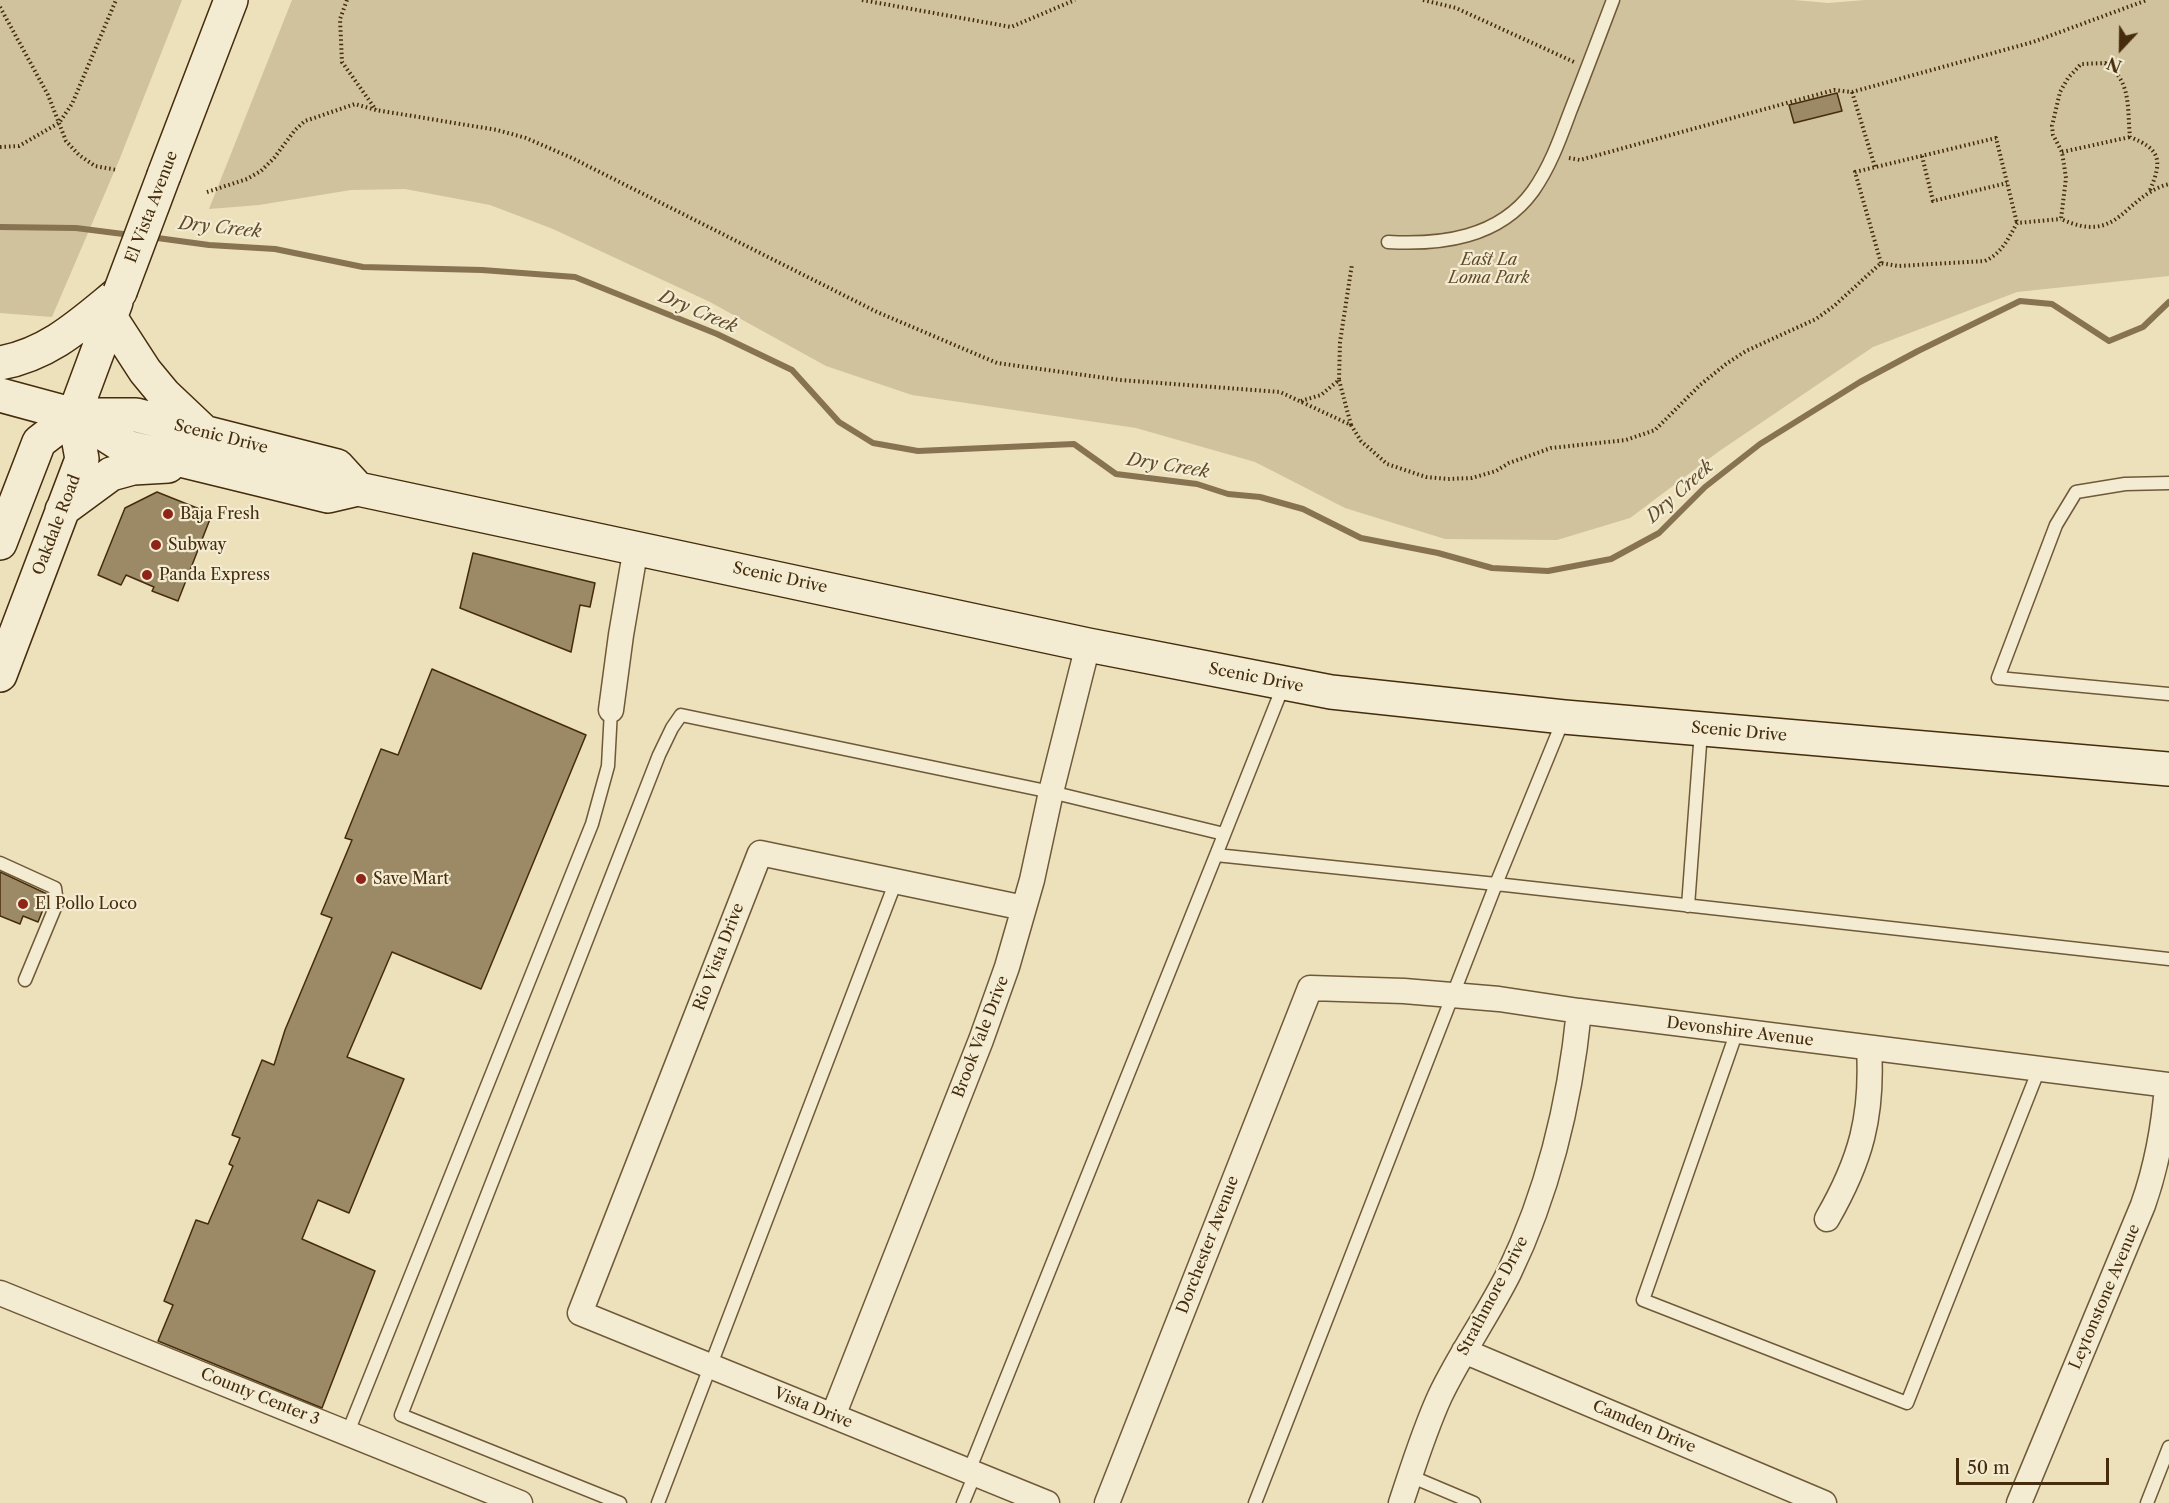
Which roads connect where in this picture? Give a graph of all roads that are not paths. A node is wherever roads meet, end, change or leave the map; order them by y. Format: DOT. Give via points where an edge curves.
graph roads {
  1 [pos="231,0"];
  2 [pos="1613,0"];
  3 [pos="1388,242"];
  4 [pos="115,305"];
  5 [pos="0,363"];
  6 [pos="0,395"];
  7 [pos="74,415"];
  8 [pos="204,432"];
  9 [pos="191,464"];
  10 [pos="2169,483"];
  11 [pos="358,489"];
  12 [pos="62,510"];
  13 [pos="0,543"];
  14 [pos="636,547"];
  15 [pos="1088,645"];
  16 [pos="0,675"];
  17 [pos="1284,683"];
  18 [pos="2169,694"];
  19 [pos="611,710"];
  20 [pos="1564,717"];
  21 [pos="1702,729"];
  22 [pos="2169,769"];
  23 [pos="1051,792"];
  24 [pos="1224,834"];
  25 [pos="1216,855"];
  26 [pos="0,863"];
  27 [pos="896,882"];
  28 [pos="1496,884"];
  29 [pos="1688,906"];
  30 [pos="1024,908"];
  31 [pos="2169,959"];
  32 [pos="25,980"];
  33 [pos="1310,988"];
  34 [pos="1452,995"];
  35 [pos="1579,1011"];
  36 [pos="1737,1031"];
  37 [pos="1869,1048"];
  38 [pos="2039,1069"];
  39 [pos="2168,1085"];
  40 [pos="1827,1219"];
  41 [pos="0,1293"];
  42 [pos="580,1313"];
  43 [pos="1464,1351"];
  44 [pos="711,1367"];
  45 [pos="833,1416"];
  46 [pos="348,1432"];
  47 [pos="2169,1447"];
  48 [pos="972,1473"];
  49 [pos="1410,1476"];
  50 [pos="520,1503"];
  51 [pos="620,1503"];
  52 [pos="658,1503"];
  53 [pos="963,1503"];
  54 [pos="1047,1503"];
  55 [pos="1107,1503"];
  56 [pos="1255,1503"];
  57 [pos="1401,1503"];
  58 [pos="1474,1503"];
  59 [pos="1824,1503"];
  60 [pos="2019,1503"];
  61 [pos="2147,1503"];
  1 -- 4 [label="main road, El Vista Avenue, bridge"];
  2 -- 3 [label="lane" via="1555,150 1533,191 1515,211 1472,234 1446,241"];
  4 -- 5 [label="main road" via="29,356"];
  4 -- 7 [label="main road, El Vista Avenue"];
  4 -- 8 [label="main road" via="148,375"];
  6 -- 7 [label="main road, Scenic Drive"];
  7 -- 8 [label="main road, Scenic Drive" via="136,415"];
  7 -- 9 [label="main road, Scenic Drive" via="123,446"];
  7 -- 12 [label="main road, Oakdale Road" via="82,459"];
  7 -- 13 [label="main road" via="39,442"];
  8 -- 11 [label="main road, Scenic Drive" via="337,466"];
  9 -- 11 [label="main road, Scenic Drive" via="328,496"];
  9 -- 12 [label="main road" via="133,468 111,474"];
  10 -- 18 [label="lane" via="2125,484 2076,492 2056,525 1998,678"];
  11 -- 14 [label="main road, Scenic Drive"];
  12 -- 16 [label="main road, Oakdale Road"];
  14 -- 15 [label="main road, Scenic Drive"];
  14 -- 19 [label="street"];
  15 -- 17 [label="main road, Scenic Drive"];
  15 -- 23 [label="street, Brook Vale Drive"];
  17 -- 20 [label="main road, Scenic Drive" via="1331,692"];
  17 -- 24 [label="lane"];
  19 -- 46 [label="lane" via="608,766 592,824"];
  20 -- 21 [label="main road, Scenic Drive"];
  20 -- 28 [label="lane"];
  21 -- 22 [label="main road, Scenic Drive"];
  21 -- 29 [label="lane"];
  23 -- 24 [label="lane"];
  23 -- 30 [label="street, Brook Vale Drive"];
  23 -- 51 [label="lane" via="681,715 672,728 401,1415"];
  24 -- 25 [label="lane"];
  25 -- 28 [label="lane"];
  25 -- 48 [label="lane"];
  26 -- 32 [label="lane" via="55,888 57,903"];
  27 -- 30 [label="street, Rio Vista Drive"];
  27 -- 42 [label="street, Rio Vista Drive" via="760,853"];
  27 -- 44 [label="lane"];
  28 -- 29 [label="lane"];
  28 -- 34 [label="lane"];
  29 -- 31 [label="lane"];
  30 -- 45 [label="street, Brook Vale Drive" via="981,1040"];
  33 -- 34 [label="street, Devonshire Avenue"];
  33 -- 55 [label="street, Dorchester Avenue"];
  34 -- 35 [label="street, Devonshire Avenue"];
  34 -- 56 [label="lane"];
  35 -- 36 [label="street, Devonshire Avenue"];
  35 -- 43 [label="street, Strathmore Drive" via="1565,1111 1552,1162 1508,1274"];
  36 -- 37 [label="street, Devonshire Avenue"];
  36 -- 38 [label="lane" via="1643,1300 1908,1403"];
  37 -- 38 [label="street, Devonshire Avenue"];
  37 -- 40 [label="street" via="1871,1079 1865,1128 1858,1156"];
  38 -- 39 [label="street, Devonshire Avenue"];
  39 -- 60 [label="street, Leytonstone Avenue" via="2155,1170 2143,1204"];
  41 -- 46 [label="street, County Center 3"];
  42 -- 44 [label="street, Vista Drive"];
  43 -- 49 [label="street, Strathmore Drive" via="1440,1395"];
  43 -- 59 [label="street, Camden Drive"];
  44 -- 45 [label="street, Vista Drive"];
  44 -- 52 [label="lane"];
  45 -- 48 [label="street, Vista Drive"];
  46 -- 50 [label="street, County Center 3"];
  47 -- 61 [label="lane"];
  48 -- 53 [label="lane"];
  48 -- 54 [label="street, Vista Drive"];
  49 -- 57 [label="street, Strathmore Drive"];
  49 -- 58 [label="lane"];
}
